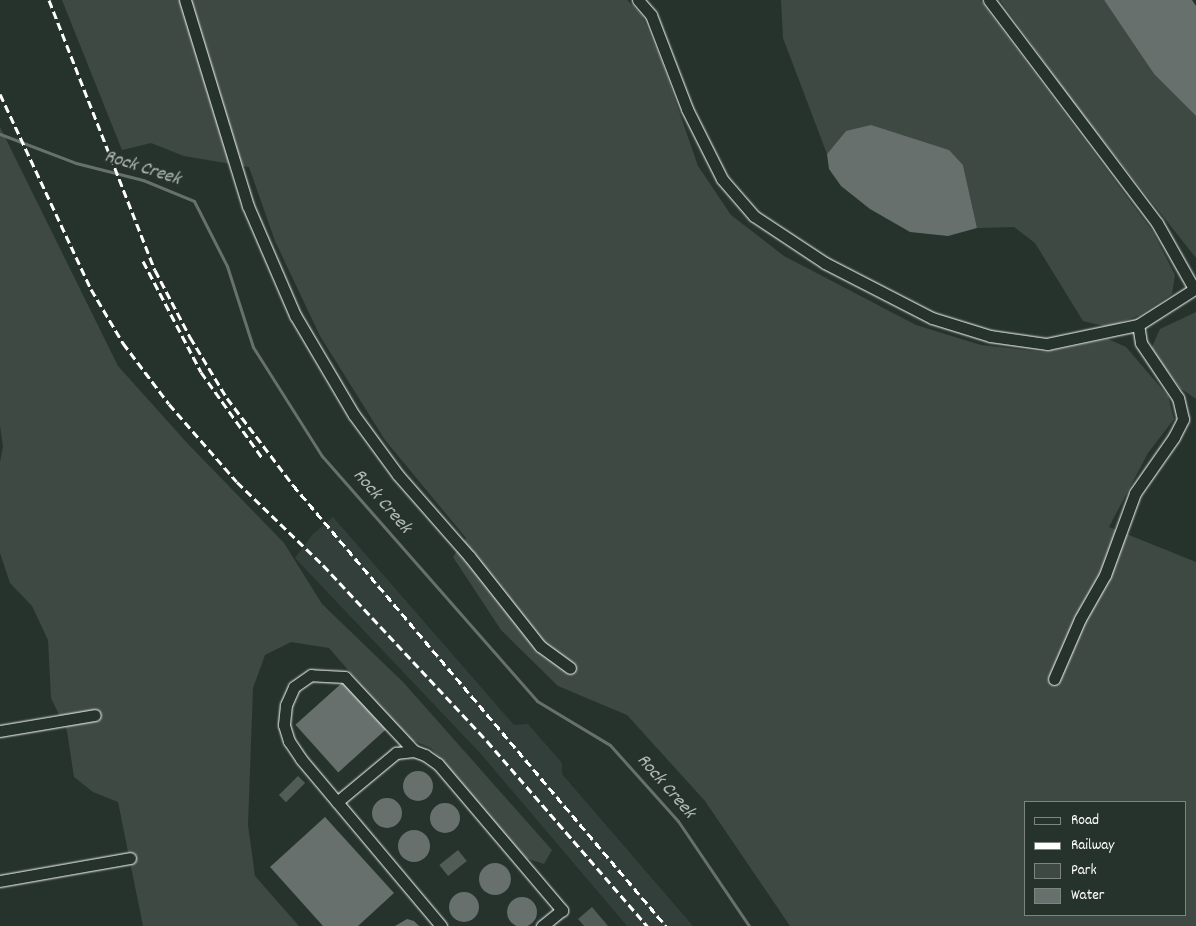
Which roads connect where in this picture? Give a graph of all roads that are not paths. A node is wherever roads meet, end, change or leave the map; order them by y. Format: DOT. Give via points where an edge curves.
graph roads {
  1 [pos="185,0"];
  2 [pos="638,0"];
  3 [pos="989,0"];
  4 [pos="1195,288"];
  5 [pos="1138,325"];
  6 [pos="570,668"];
  7 [pos="1054,679"];
  8 [pos="95,715"];
  9 [pos="0,731"];
  10 [pos="414,751"];
  11 [pos="337,802"];
  12 [pos="130,858"];
  13 [pos="0,881"];
  14 [pos="441,926"];
  15 [pos="542,926"];
  1 -- 6 [label="street" via="248,206 295,315 354,415 398,475 469,556 540,646"];
  2 -- 5 [label="street" via="651,15 687,109 722,179 754,216 824,263 932,318 990,336 1047,344"];
  3 -- 4 [label="street" via="1157,223"];
  4 -- 5 [label="street"];
  5 -- 7 [label="street" via="1141,343 1178,398 1183,419 1135,493 1105,575 1080,619"];
  8 -- 9 [label="street"];
  10 -- 11 [label="street" via="396,753"];
  10 -- 11 [label="street" via="345,677 311,675 294,687 286,705 284,725 288,741"];
  10 -- 15 [label="street" via="438,764 562,910"];
  11 -- 14 [label="street"];
  12 -- 13 [label="street"];
}
